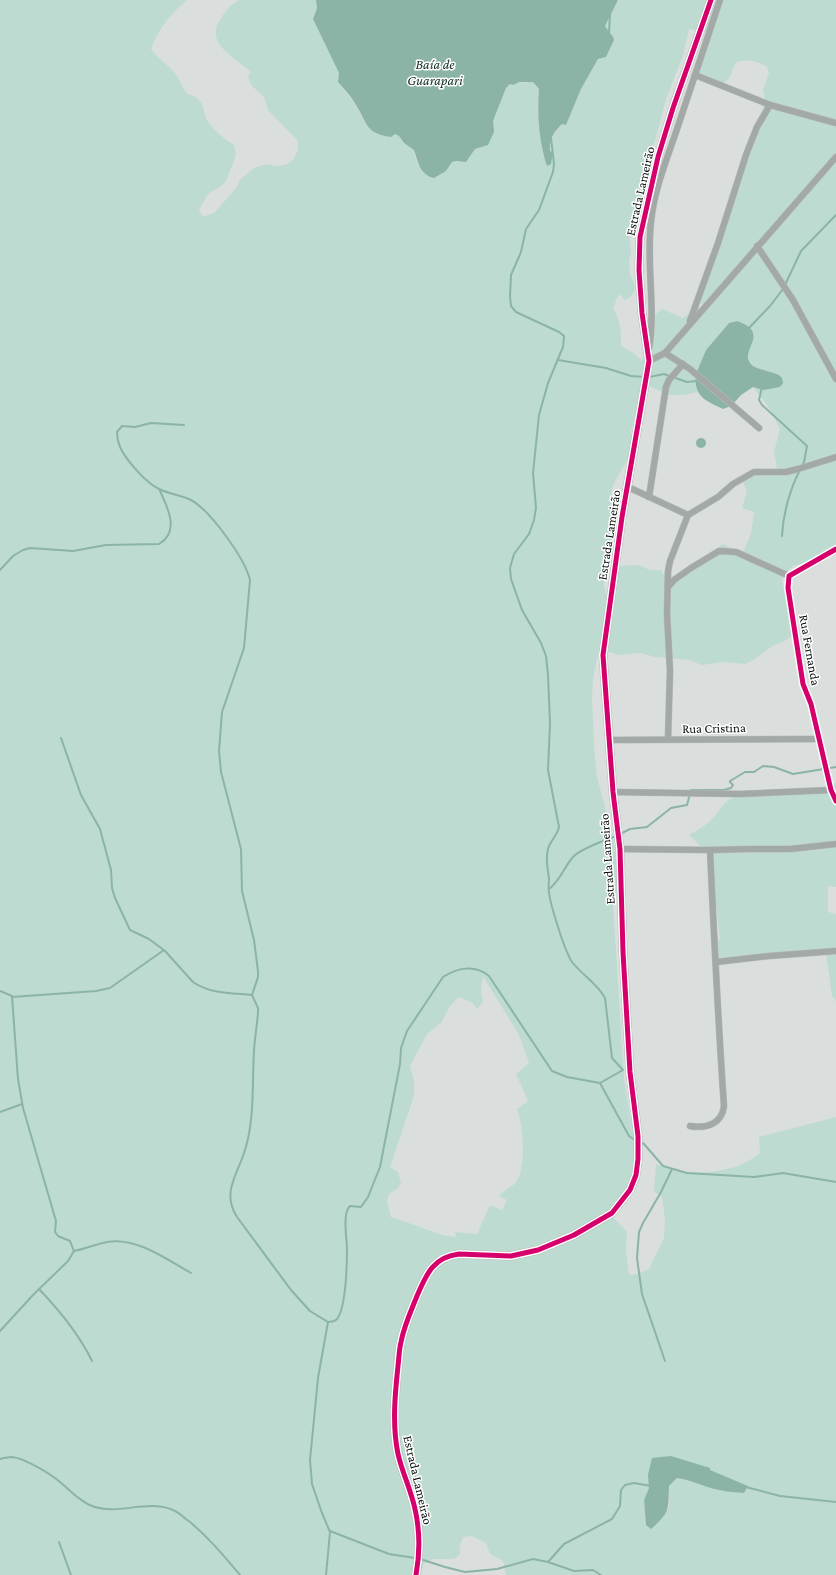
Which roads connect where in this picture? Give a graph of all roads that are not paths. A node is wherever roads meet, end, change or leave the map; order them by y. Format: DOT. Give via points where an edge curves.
graph roads {
  1 [pos="711,0"];
  2 [pos="720,0"];
  3 [pos="695,75"];
  4 [pos="770,105"];
  5 [pos="836,123"];
  6 [pos="836,157"];
  7 [pos="757,246"];
  8 [pos="689,324"];
  9 [pos="665,353"];
  10 [pos="649,358"];
  11 [pos="683,364"];
  12 [pos="836,379"];
  13 [pos="759,428"];
  14 [pos="836,457"];
  15 [pos="628,487"];
  16 [pos="649,497"];
  17 [pos="688,515"];
  18 [pos="836,549"];
  19 [pos="789,576"];
  20 [pos="668,586"];
  21 [pos="819,738"];
  22 [pos="668,739"];
  23 [pos="609,740"];
  24 [pos="831,790"];
  25 [pos="612,792"];
  26 [pos="836,801"];
  27 [pos="836,844"];
  28 [pos="620,849"];
  29 [pos="710,850"];
  30 [pos="836,951"];
  31 [pos="716,962"];
  32 [pos="690,1126"];
  33 [pos="416,1575"];
  1 -- 10 [label="street, Estrada Lameirão" via="658,157 640,237 642,312"];
  2 -- 3 [label="street"];
  3 -- 4 [label="street"];
  3 -- 10 [label="street" via="664,167 651,222 652,321"];
  4 -- 5 [label="street"];
  4 -- 8 [label="street" via="757,127 746,155"];
  6 -- 7 [label="street"];
  7 -- 8 [label="street"];
  7 -- 12 [label="street" via="793,300"];
  8 -- 9 [label="street"];
  9 -- 10 [label="street"];
  9 -- 11 [label="street"];
  10 -- 15 [label="street, Estrada Lameirão"];
  11 -- 13 [label="street"];
  11 -- 16 [label="street" via="666,387"];
  14 -- 17 [label="street" via="786,472 754,472"];
  15 -- 16 [label="street"];
  15 -- 23 [label="street, Estrada Lameirão" via="603,655"];
  16 -- 17 [label="street"];
  17 -- 20 [label="street" via="670,561"];
  18 -- 19 [label="street"];
  19 -- 20 [label="street" via="736,552 719,552 691,568"];
  19 -- 21 [label="street, Rua Fernanda" via="789,598 803,684"];
  20 -- 22 [label="street"];
  21 -- 22 [label="street, Rua Cristina"];
  21 -- 24 [label="street, Rua Fernanda"];
  22 -- 23 [label="street, Rua Cristina"];
  23 -- 25 [label="street, Estrada Lameirão"];
  24 -- 25 [label="street" via="740,794"];
  24 -- 26 [label="street, Rua Fernanda"];
  25 -- 28 [label="street, Estrada Lameirão"];
  27 -- 29 [label="street" via="804,848"];
  28 -- 29 [label="street"];
  28 -- 33 [label="street, Estrada Lameirão" via="630,1072 638,1136 636,1175 630,1190 612,1213 574,1235 538,1250 510,1256 450,1255 436,1263 424,1280 400,1343 396,1379 395,1422 398,1455 418,1524"];
  29 -- 31 [label="street"];
  30 -- 31 [label="street"];
  31 -- 32 [label="street" via="723,1109 715,1123 701,1128"];
}
